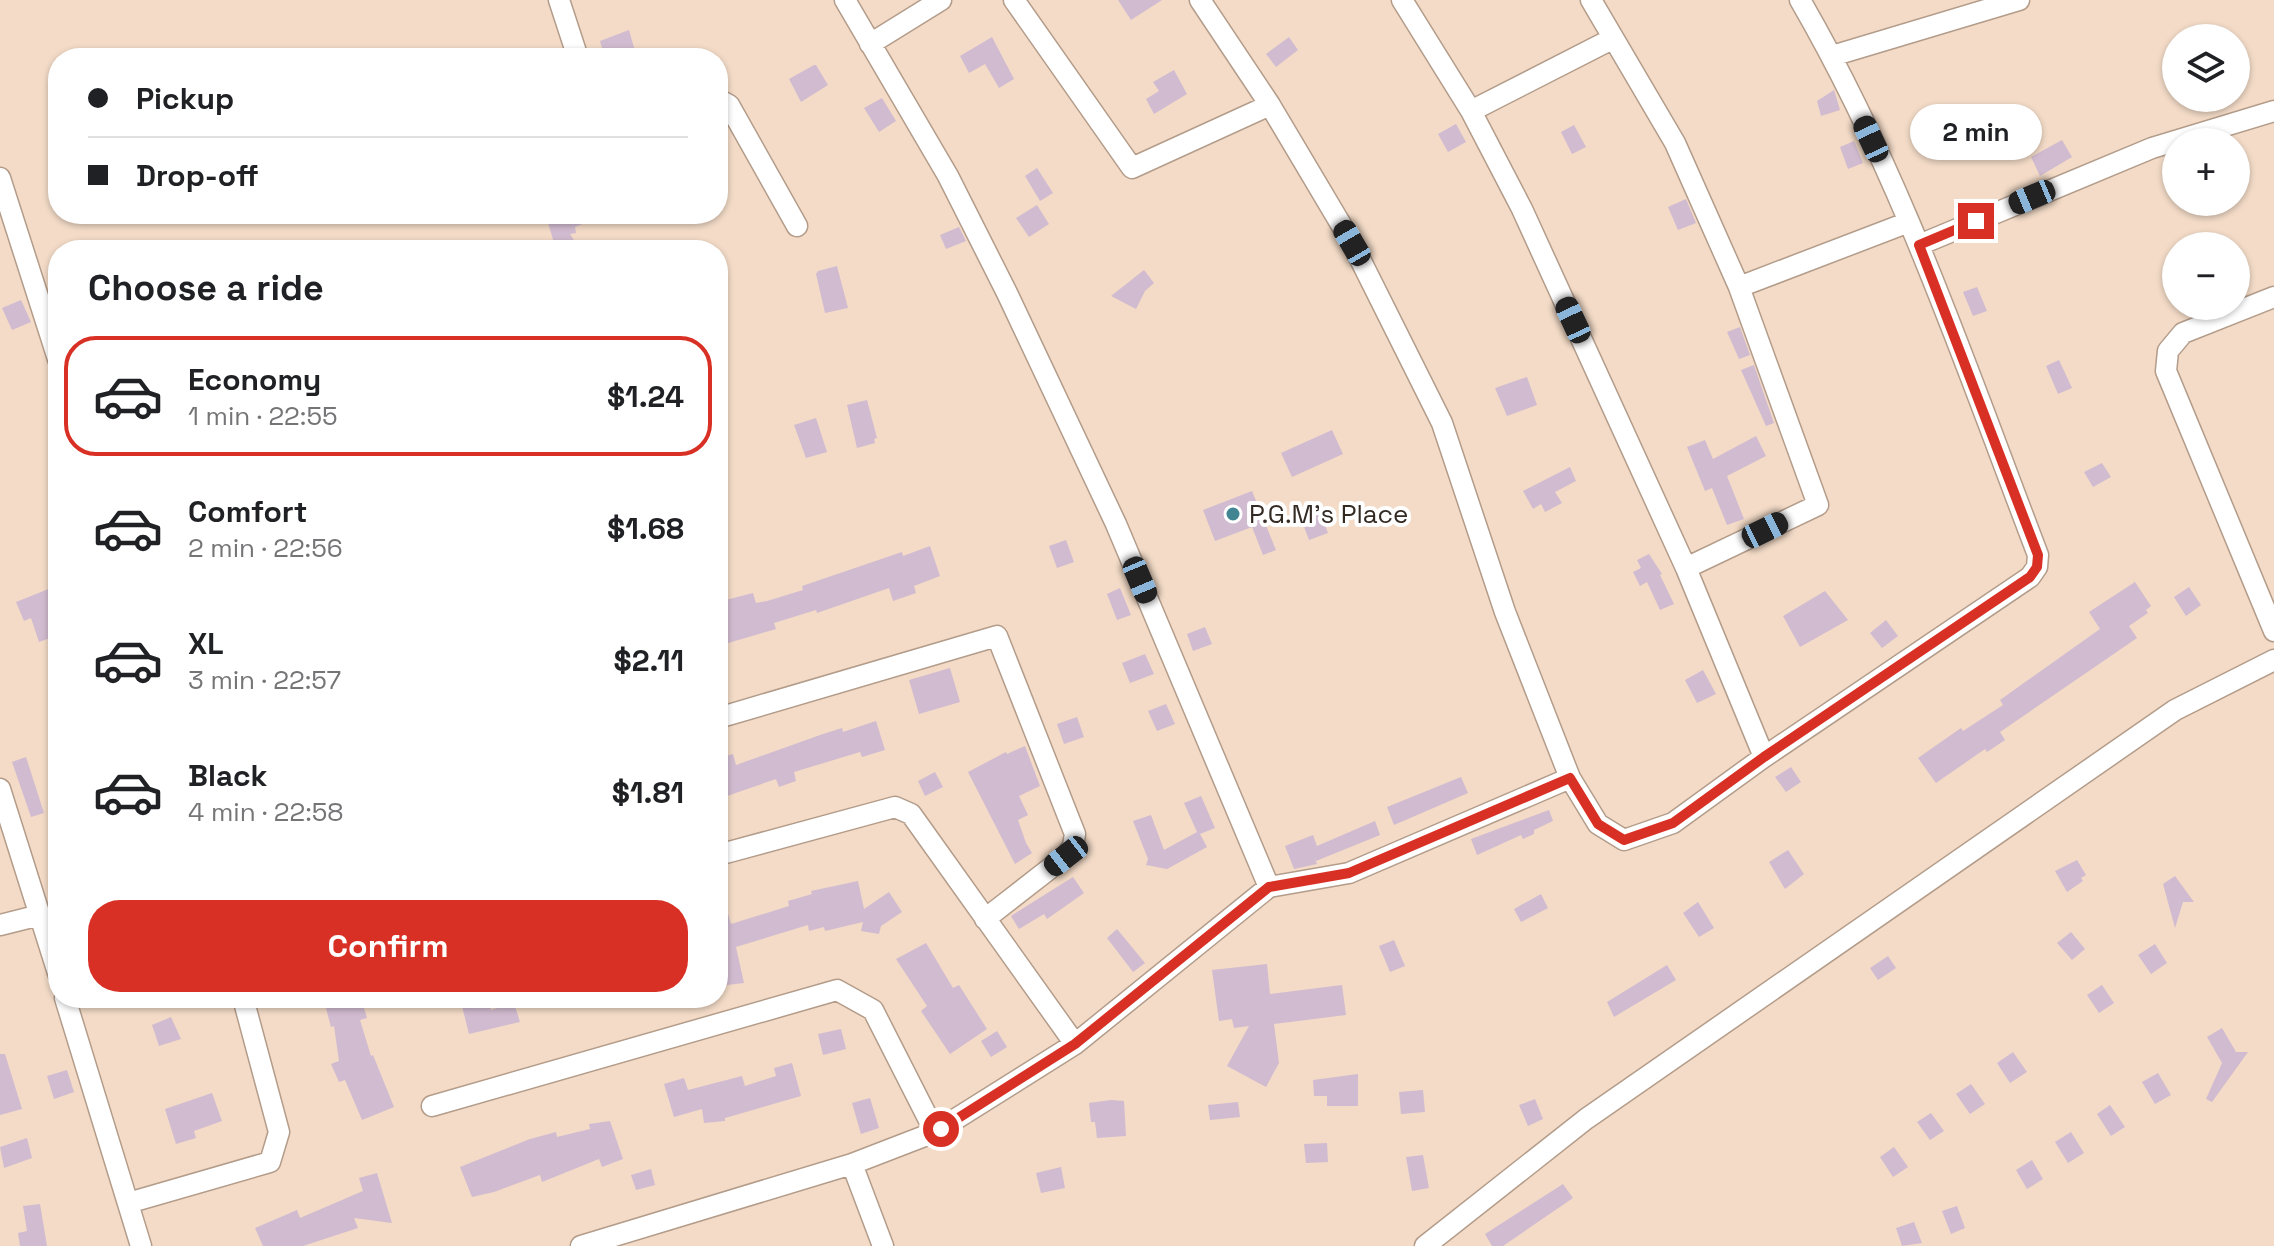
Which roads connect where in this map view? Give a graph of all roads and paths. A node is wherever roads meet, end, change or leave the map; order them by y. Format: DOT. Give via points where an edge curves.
graph roads {
  1 [pos="559,0"];
  2 [pos="845,0"];
  3 [pos="941,0"];
  4 [pos="1014,0"];
  5 [pos="1200,0"];
  6 [pos="1402,0"];
  7 [pos="1591,0"];
  8 [pos="1800,0"];
  9 [pos="2019,0"];
  10 [pos="1612,39"];
  11 [pos="870,44"];
  12 [pos="575,48"];
  13 [pos="1832,56"];
  14 [pos="728,104"];
  15 [pos="1270,105"];
  16 [pos="1471,111"];
  17 [pos="2274,111"];
  18 [pos="0,178"];
  19 [pos="1909,222"];
  20 [pos="797,226"];
  21 [pos="1919,245"];
  22 [pos="1739,287"];
  23 [pos="2274,297"];
  24 [pos="48,328"];
  25 [pos="1686,568"];
  26 [pos="2274,631"];
  27 [pos="2274,660"];
  28 [pos="728,715"];
  29 [pos="1764,757"];
  30 [pos="1570,778"];
  31 [pos="0,789"];
  32 [pos="728,852"];
  33 [pos="1269,887"];
  34 [pos="40,915"];
  35 [pos="985,919"];
  36 [pos="0,925"];
  37 [pos="48,941"];
  38 [pos="68,1008"];
  39 [pos="246,1008"];
  40 [pos="1075,1044"];
  41 [pos="432,1106"];
  42 [pos="935,1132"];
  43 [pos="852,1164"];
  44 [pos="128,1203"];
  45 [pos="141,1246"];
  46 [pos="581,1246"];
  47 [pos="883,1246"];
  48 [pos="1425,1246"];
  1 -- 12 [label="street"];
  2 -- 11 [label="street"];
  3 -- 11 [label="street"];
  4 -- 15 [label="street" via="1132,168"];
  5 -- 15 [label="street"];
  6 -- 16 [label="street"];
  7 -- 10 [label="street"];
  8 -- 13 [label="street"];
  9 -- 13 [label="street"];
  10 -- 16 [label="street"];
  10 -- 22 [label="street" via="1675,143"];
  11 -- 33 [label="street" via="948,176 1007,293 1116,524"];
  13 -- 19 [label="street"];
  14 -- 20 [label="street"];
  15 -- 30 [label="street" via="1352,243 1442,423 1505,612"];
  16 -- 25 [label="street" via="1522,209"];
  17 -- 21 [label="street" via="2140,152"];
  18 -- 24 [label="street"];
  19 -- 21 [label="street"];
  19 -- 22 [label="street"];
  21 -- 29 [label="street" via="2038,555 2037,567 2030,577"];
  22 -- 25 [label="street" via="1818,505"];
  23 -- 26 [label="street" via="2183,333 2168,351 2166,371"];
  25 -- 29 [label="street"];
  27 -- 48 [label="street" via="2162,719 1586,1119"];
  28 -- 35 [label="street" via="997,636 1075,834 1066,856"];
  29 -- 30 [label="street" via="1673,823 1624,840 1598,824"];
  30 -- 33 [label="street" via="1349,873"];
  31 -- 34 [label="street"];
  32 -- 35 [label="street" via="895,807 911,814"];
  33 -- 40 [label="street"];
  34 -- 36 [label="street"];
  34 -- 37 [label="street"];
  35 -- 40 [label="street"];
  38 -- 44 [label="street"];
  39 -- 44 [label="street" via="279,1132 270,1162"];
  40 -- 42 [label="street"];
  41 -- 42 [label="street" via="837,990 873,1010"];
  42 -- 43 [label="street"];
  43 -- 46 [label="street"];
  43 -- 47 [label="street"];
  44 -- 45 [label="street"];
}
